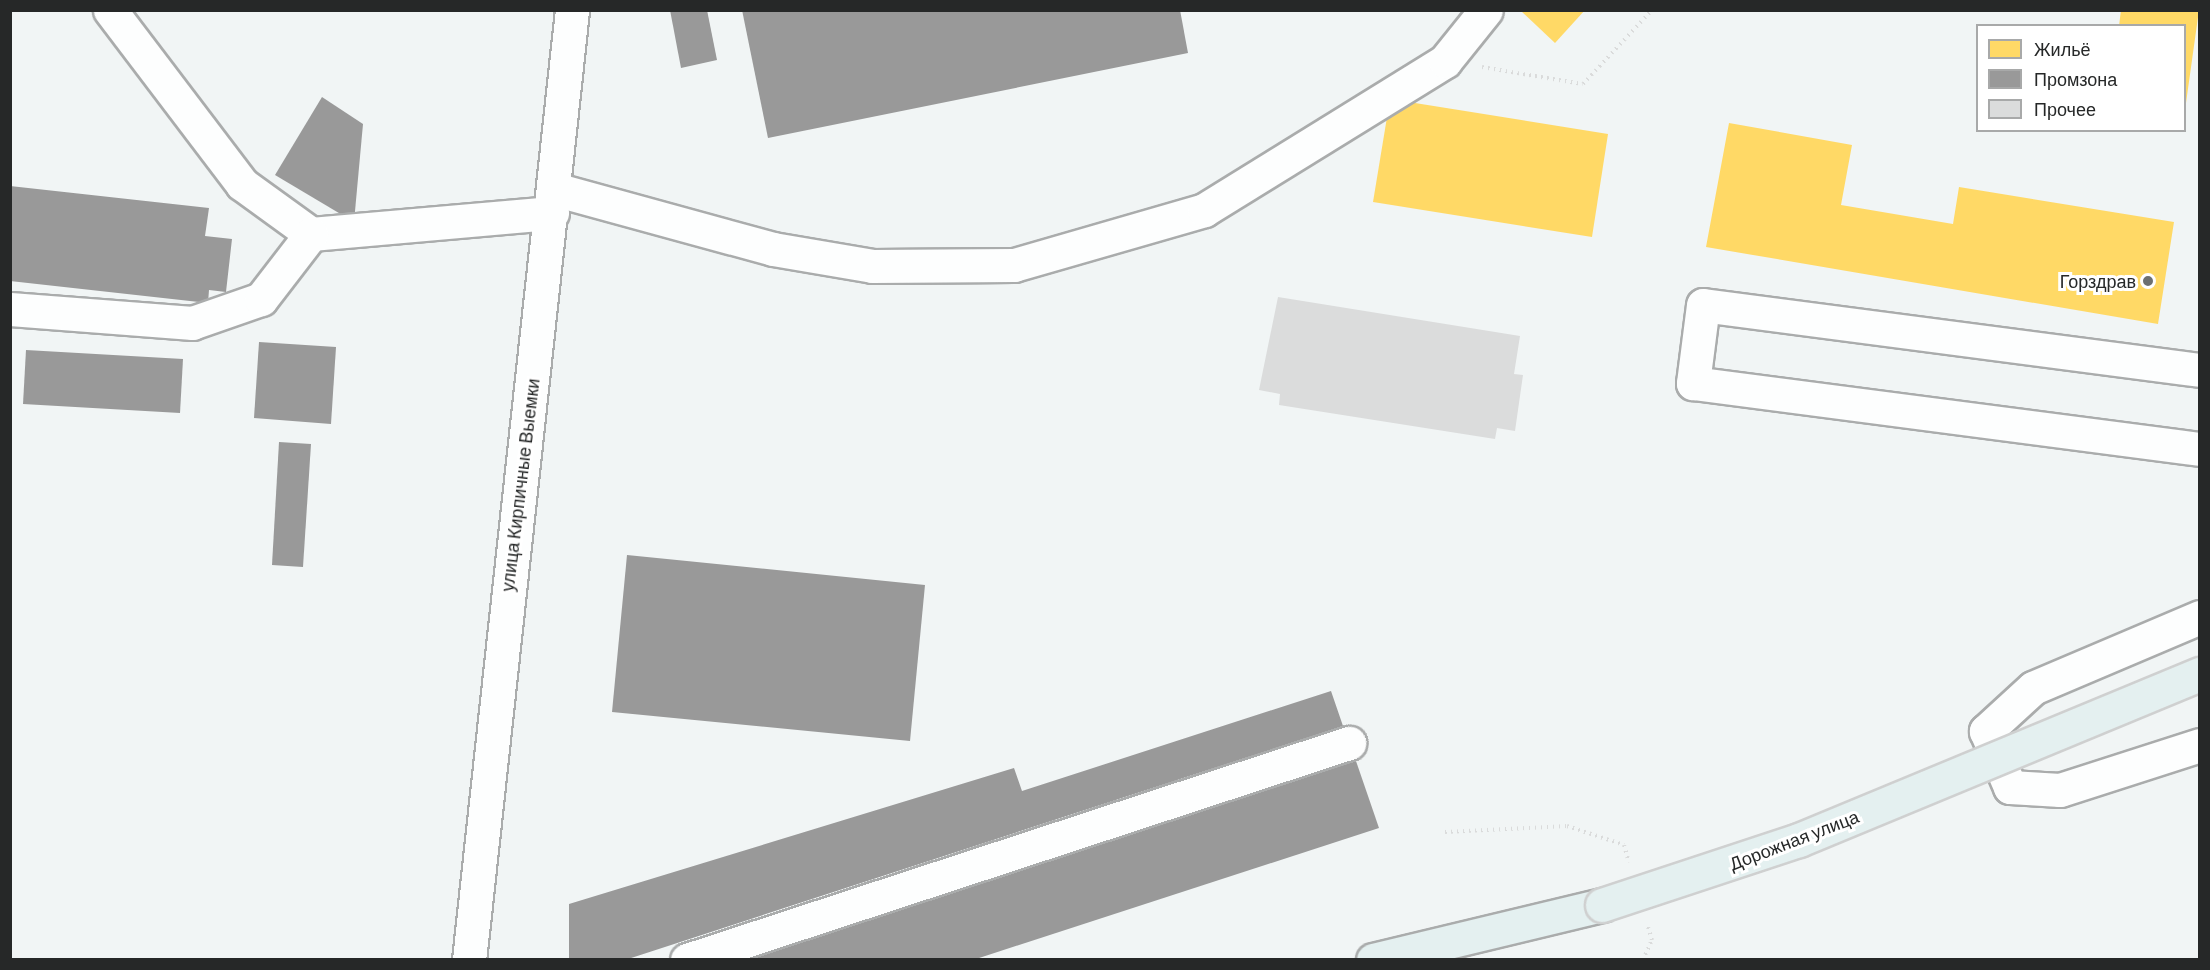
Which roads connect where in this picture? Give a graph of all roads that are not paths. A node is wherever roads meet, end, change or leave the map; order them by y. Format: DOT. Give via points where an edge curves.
graph roads {
  1 [pos="110,10"];
  2 [pos="572,10"];
  3 [pos="1486,10"];
  4 [pos="553,201"];
  5 [pos="311,234"];
  6 [pos="10,309"];
  7 [pos="2199,370"];
  8 [pos="2199,449"];
  9 [pos="2199,617"];
  10 [pos="2199,674"];
  11 [pos="1348,743"];
  12 [pos="2199,745"];
  13 [pos="469,960"];
  14 [pos="687,960"];
  15 [pos="1373,960"];
  1 -- 5 [label="street" via="242,184"];
  2 -- 4 [label="street, улица Кирпичные Выемки"];
  3 -- 4 [label="street" via="1445,61 1204,210 1014,265 872,266 773,249"];
  4 -- 5 [label="street"];
  4 -- 13 [label="street, улица Кирпичные Выемки" via="471,900"];
  5 -- 6 [label="street" via="261,299 192,323"];
  7 -- 8 [label="street" via="1703,305 1694,383"];
  9 -- 12 [label="street" via="2033,688 1986,731 2010,787 2060,790"];
  10 -- 15 [label="main road, Дорожная улица, bridge" via="1799,840 1602,906"];
  11 -- 14 [label="street"];
}
